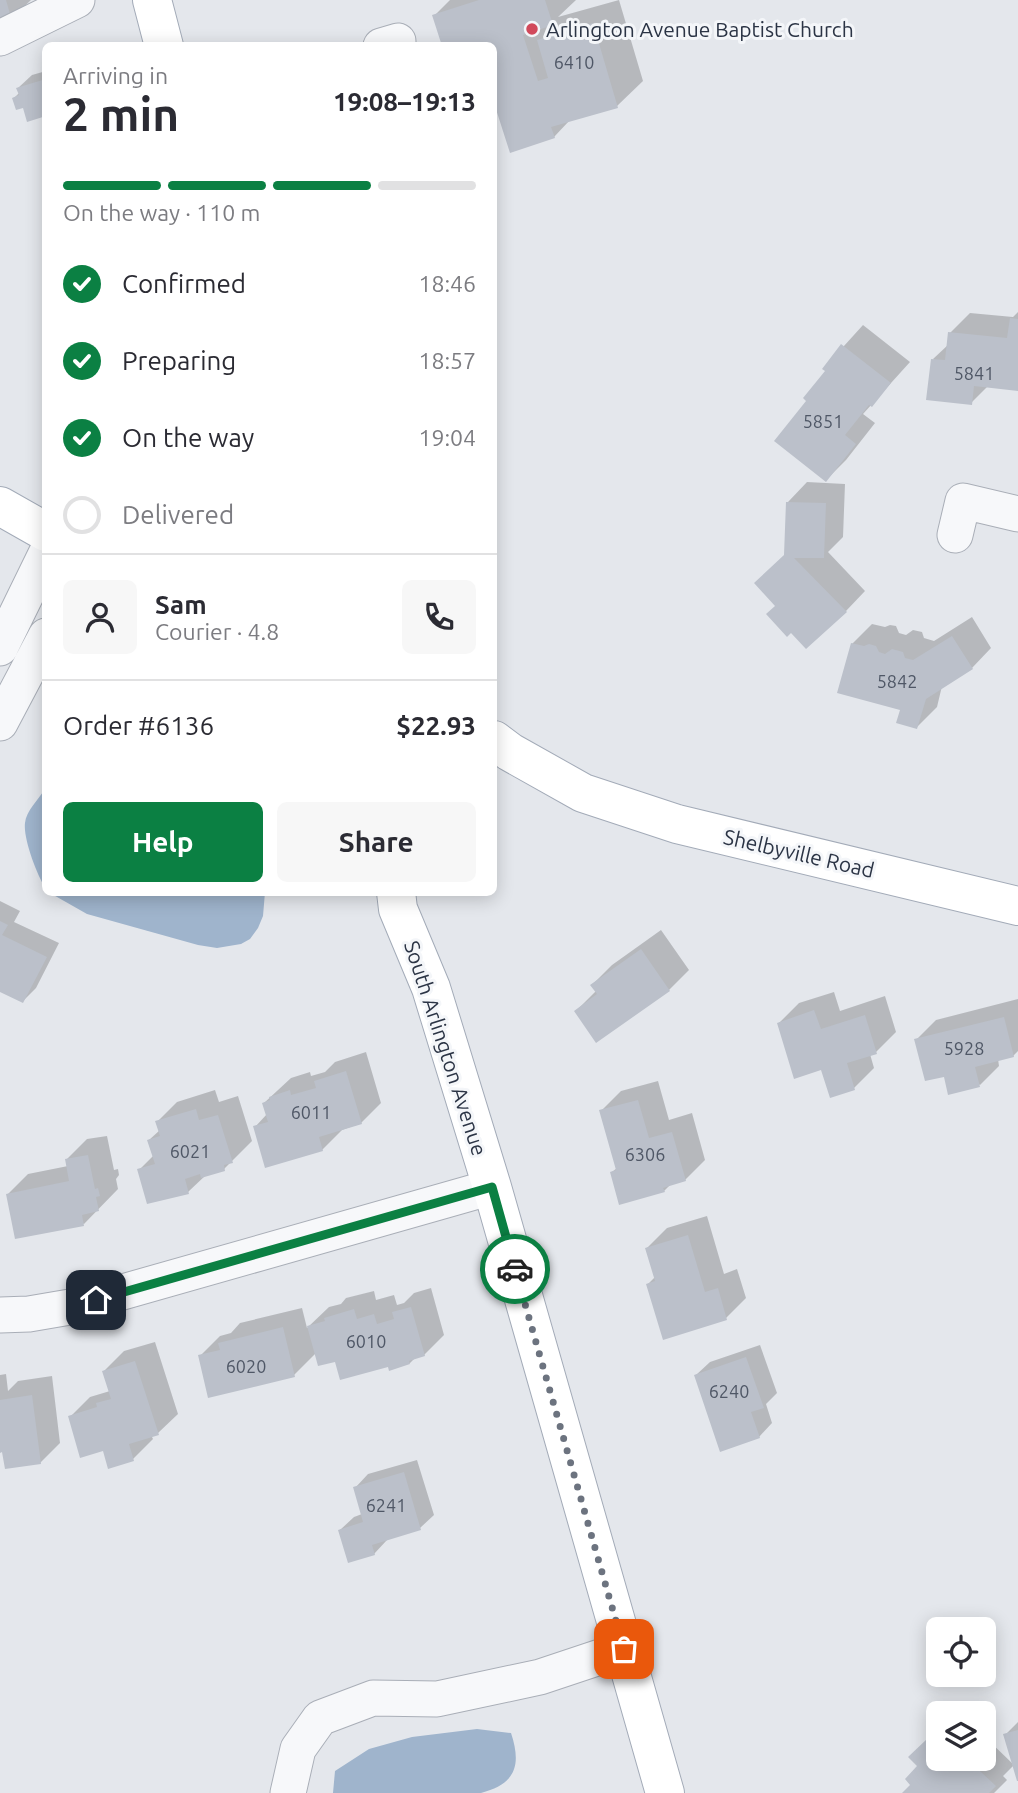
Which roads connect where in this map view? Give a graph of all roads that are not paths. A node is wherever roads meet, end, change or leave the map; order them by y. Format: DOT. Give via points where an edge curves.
graph roads {
  1 [pos="77,0"];
  2 [pos="152,0"];
  3 [pos="0,38"];
  4 [pos="163,42"];
  5 [pos="0,506"];
  6 [pos="1018,514"];
  7 [pos="42,530"];
  8 [pos="955,535"];
  9 [pos="42,562"];
  10 [pos="42,644"];
  11 [pos="0,649"];
  12 [pos="0,723"];
  13 [pos="497,742"];
  14 [pos="497,775"];
  15 [pos="583,793"];
  16 [pos="390,898"];
  17 [pos="1018,906"];
  18 [pos="492,1187"];
  19 [pos="0,1315"];
  20 [pos="624,1649"];
  21 [pos="288,1793"];
  22 [pos="665,1793"];
  1 -- 3 [label="street"];
  2 -- 4 [label="main road"];
  5 -- 7 [label="main road"];
  6 -- 8 [label="street" via="963,501"];
  9 -- 11 [label="street"];
  10 -- 12 [label="street"];
  13 -- 15 [label="main road"];
  14 -- 15 [label="main road" via="522,785"];
  15 -- 17 [label="main road, Shelbyville Road" via="677,824"];
  16 -- 18 [label="main road, South Arlington Avenue" via="416,948"];
  18 -- 19 [label="street" via="70,1307"];
  18 -- 20 [label="main road, South Arlington Avenue"];
  20 -- 21 [label="street" via="540,1677 437,1699 373,1698 320,1718 298,1748"];
  20 -- 22 [label="main road, South Arlington Avenue"];
}
